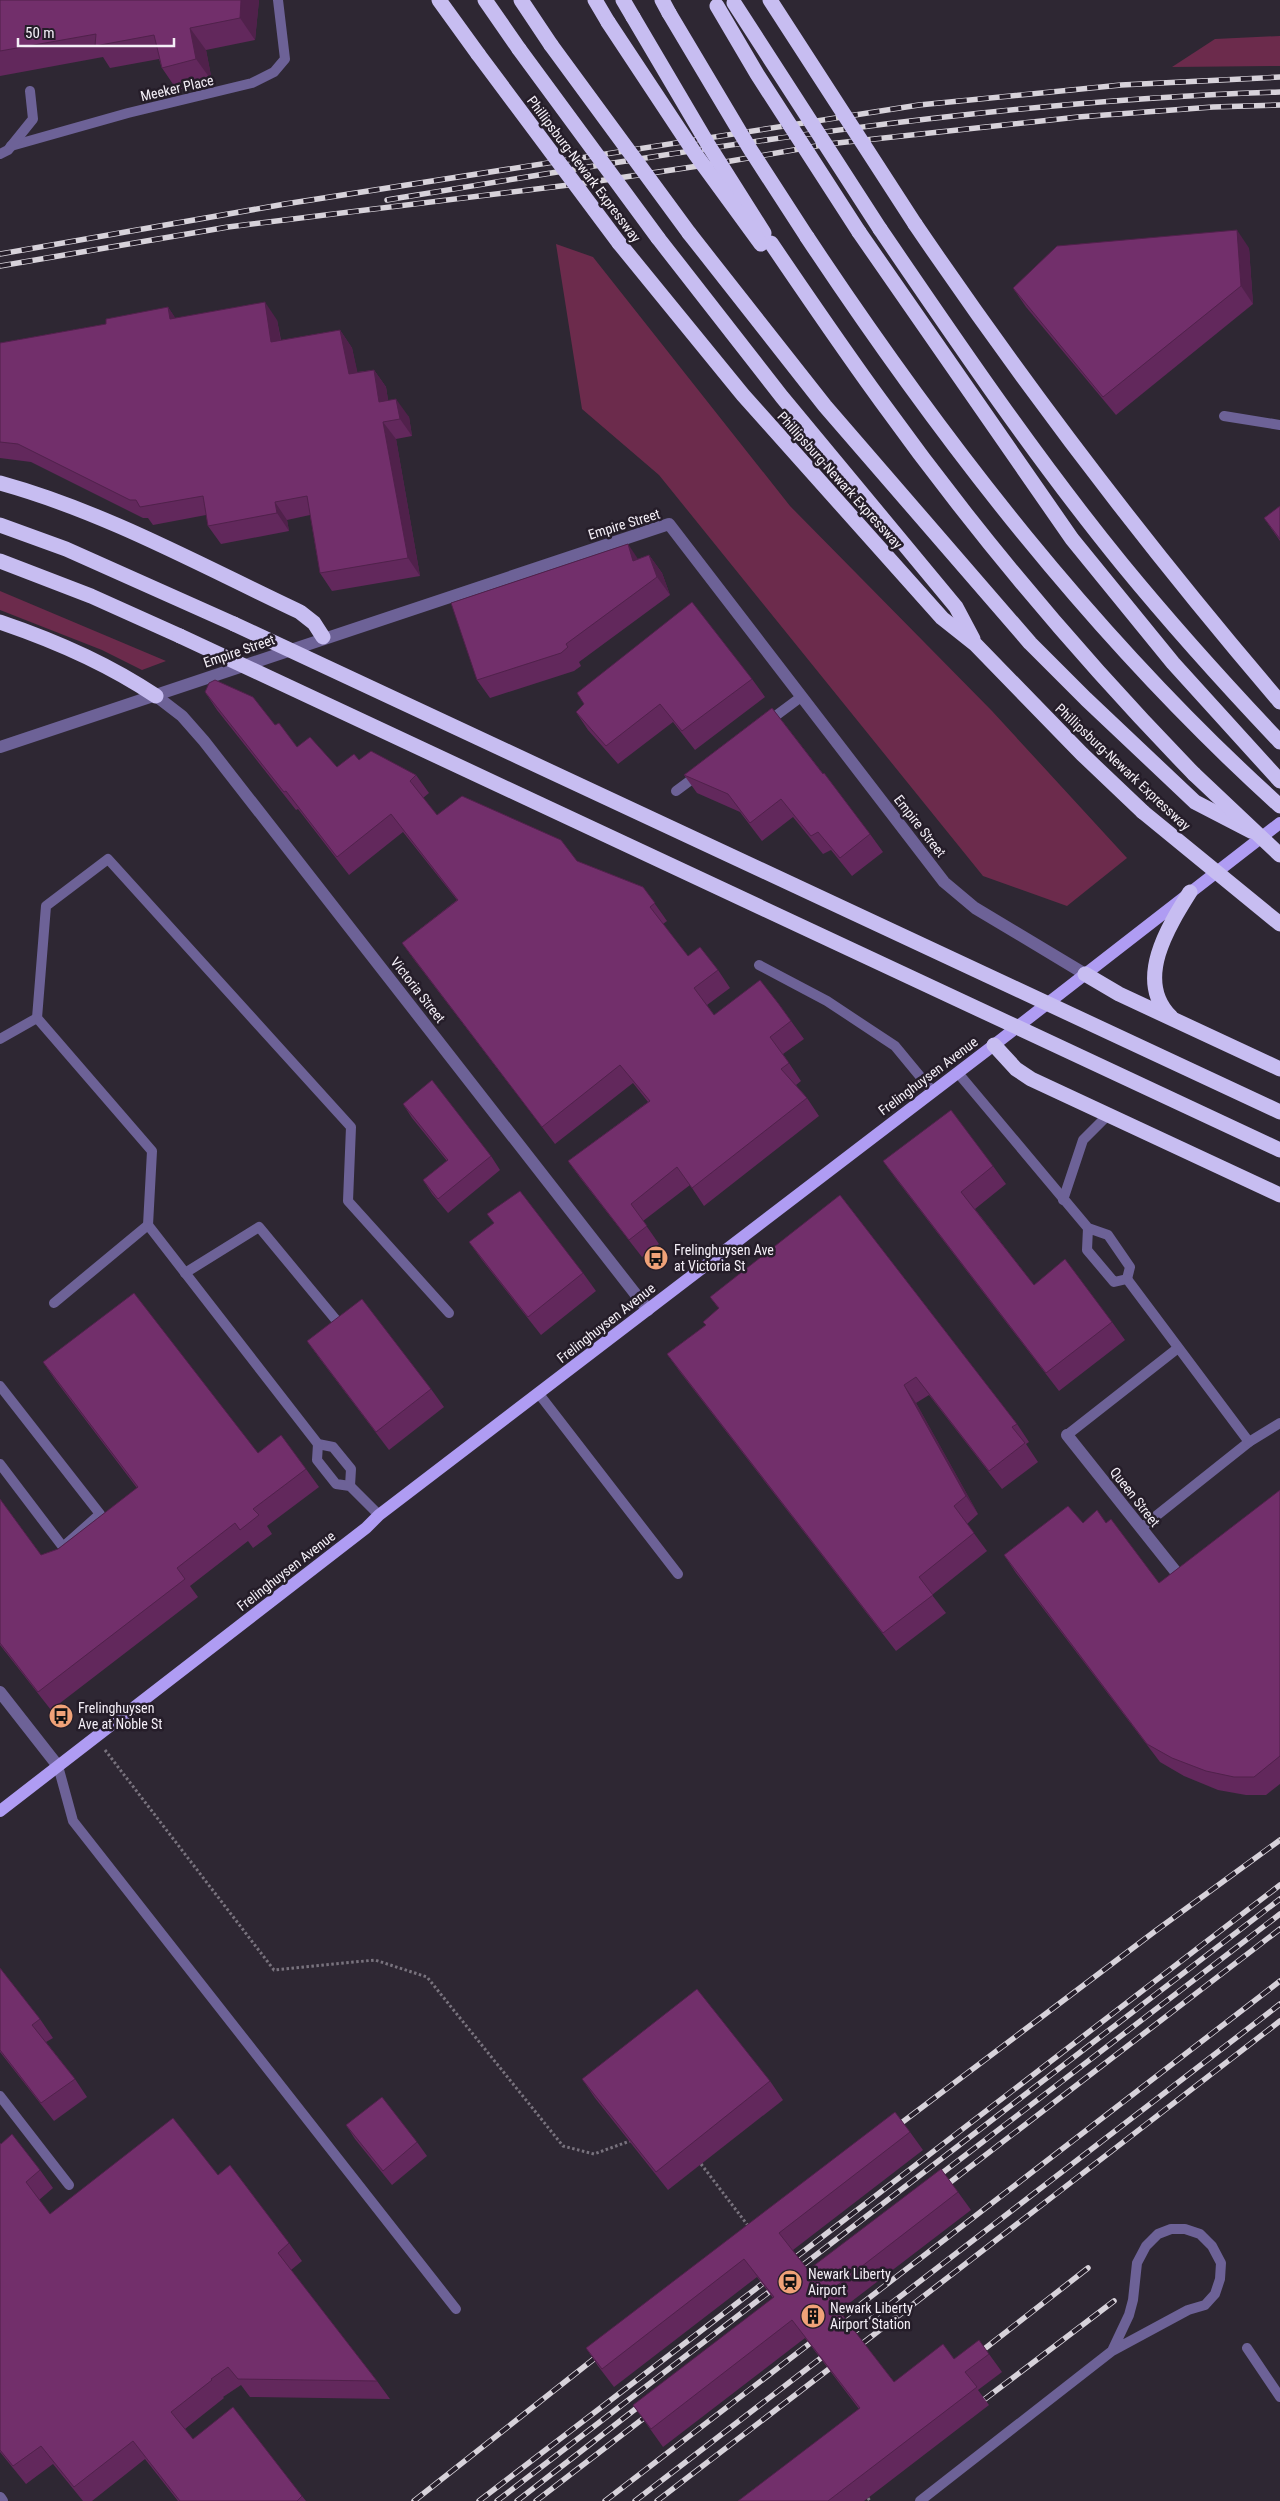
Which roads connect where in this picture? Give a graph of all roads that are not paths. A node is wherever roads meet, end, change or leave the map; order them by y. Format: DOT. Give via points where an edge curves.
graph roads {
  1 [pos="278,0"];
  2 [pos="439,0"];
  3 [pos="484,0"];
  4 [pos="521,0"];
  5 [pos="595,0"];
  6 [pos="623,0"];
  7 [pos="770,0"];
  8 [pos="733,2"];
  9 [pos="715,3"];
  10 [pos="666,6"];
  11 [pos="30,91"];
  12 [pos="11,146"];
  13 [pos="0,154"];
  14 [pos="766,243"];
  15 [pos="1224,416"];
  16 [pos="1280,425"];
  17 [pos="0,483"];
  18 [pos="0,525"];
  19 [pos="0,561"];
  20 [pos="0,622"];
  21 [pos="323,637"];
  22 [pos="976,645"];
  23 [pos="156,696"];
  24 [pos="801,697"];
  25 [pos="1280,702"];
  26 [pos="755,731"];
  27 [pos="1280,742"];
  28 [pos="0,746"];
  29 [pos="708,767"];
  30 [pos="1280,781"];
  31 [pos="676,791"];
  32 [pos="1280,806"];
  33 [pos="1280,823"];
  34 [pos="1256,834"];
  35 [pos="1280,855"];
  36 [pos="1190,892"];
  37 [pos="1280,924"];
  38 [pos="759,965"];
  39 [pos="1085,974"];
  40 [pos="37,1018"];
  41 [pos="1174,1020"];
  42 [pos="0,1040"];
  43 [pos="994,1045"];
  44 [pos="1280,1069"];
  45 [pos="958,1073"];
  46 [pos="932,1092"];
  47 [pos="1280,1112"];
  48 [pos="1108,1115"];
  49 [pos="1280,1150"];
  50 [pos="1275,1192"];
  51 [pos="1063,1200"];
  52 [pos="148,1225"];
  53 [pos="1088,1228"];
  54 [pos="185,1273"];
  55 [pos="1126,1279"];
  56 [pos="54,1303"];
  57 [pos="648,1310"];
  58 [pos="449,1313"];
  59 [pos="340,1326"];
  60 [pos="1178,1348"];
  61 [pos="0,1386"];
  62 [pos="539,1394"];
  63 [pos="1280,1423"];
  64 [pos="1068,1435"];
  65 [pos="1249,1442"];
  66 [pos="318,1444"];
  67 [pos="0,1464"];
  68 [pos="350,1486"];
  69 [pos="379,1515"];
  70 [pos="1141,1528"];
  71 [pos="678,1574"];
  72 [pos="1180,1577"];
  73 [pos="0,1692"];
  74 [pos="58,1766"];
  75 [pos="0,1811"];
  76 [pos="0,2096"];
  77 [pos="69,2184"];
  78 [pos="456,2309"];
  79 [pos="1246,2348"];
  80 [pos="1112,2351"];
  81 [pos="1280,2397"];
  82 [pos="920,2501"];
  1 -- 12 [label="lane, Meeker Place" via="285,59 274,72 252,83"];
  2 -- 22 [label="highway, Phillipsburg-Newark Expressway, bridge" via="619,244 693,336 942,618"];
  3 -- 22 [label="highway, bridge" via="658,238 807,427 956,607"];
  4 -- 34 [label="highway, bridge" via="689,233 825,406 1030,643 1196,802"];
  5 -- 14 [label="highway, bridge" via="696,155"];
  6 -- 14 [label="highway, bridge"];
  7 -- 25 [label="highway, bridge" via="915,224 1034,392 1146,541"];
  8 -- 27 [label="highway, bridge" via="880,229 1040,456 1120,562"];
  9 -- 30 [label="highway, bridge" via="908,306 1090,561 1154,641"];
  10 -- 32 [label="highway, bridge" via="750,149 807,237 950,440 1117,642"];
  11 -- 12 [label="lane" via="33,120"];
  12 -- 13 [label="lane"];
  14 -- 34 [label="highway, bridge" via="929,466 1065,633 1194,774"];
  15 -- 16 [label="lane"];
  17 -- 21 [label="highway" via="98,517 282,604 307,616"];
  18 -- 47 [label="highway, bridge" via="66,549 234,624"];
  19 -- 49 [label="highway, bridge" via="91,596 180,636"];
  20 -- 23 [label="highway" via="93,658"];
  21 -- 23 [label="street, Empire Street"];
  21 -- 24 [label="street, Empire Street" via="669,524"];
  22 -- 37 [label="highway, Phillipsburg-Newark Expressway, bridge" via="1143,812"];
  23 -- 28 [label="street, Empire Street"];
  23 -- 57 [label="street, Victoria Street" via="182,716 204,741"];
  24 -- 26 [label="lane"];
  24 -- 39 [label="street, Empire Street" via="952,890 975,908"];
  29 -- 31 [label="lane"];
  33 -- 36 [label="main road, Frelinghuysen Avenue"];
  34 -- 35 [label="highway, bridge"];
  36 -- 39 [label="main road, Frelinghuysen Avenue"];
  36 -- 41 [label="highway" via="1164,940 1154,974 1157,995"];
  38 -- 46 [label="lane" via="827,1001 895,1046"];
  39 -- 41 [label="highway"];
  39 -- 43 [label="main road, Frelinghuysen Avenue"];
  40 -- 42 [label="lane"];
  40 -- 52 [label="lane" via="152,1151"];
  40 -- 58 [label="lane" via="46,906 108,859 352,1127 348,1202"];
  41 -- 44 [label="highway"];
  43 -- 45 [label="main road, Frelinghuysen Avenue"];
  43 -- 48 [label="highway" via="1016,1069 1031,1079"];
  45 -- 46 [label="main road, Frelinghuysen Avenue"];
  45 -- 51 [label="lane"];
  46 -- 57 [label="main road, Frelinghuysen Avenue"];
  48 -- 50 [label="highway"];
  48 -- 51 [label="lane" via="1083,1140"];
  51 -- 53 [label="lane"];
  52 -- 54 [label="lane"];
  52 -- 56 [label="lane"];
  53 -- 55 [label="lane" via="1108,1235 1130,1267"];
  53 -- 55 [label="lane" via="1088,1250 1114,1282"];
  54 -- 59 [label="lane" via="259,1227"];
  54 -- 66 [label="lane"];
  55 -- 60 [label="lane"];
  57 -- 62 [label="main road, Frelinghuysen Avenue"];
  60 -- 64 [label="lane"];
  60 -- 65 [label="lane"];
  61 -- 67 [label="lane" via="100,1514 63,1547"];
  62 -- 69 [label="main road, Frelinghuysen Avenue"];
  62 -- 71 [label="lane"];
  63 -- 65 [label="lane"];
  64 -- 70 [label="street, Queen Street"];
  65 -- 70 [label="lane"];
  66 -- 68 [label="lane" via="317,1460 336,1484"];
  66 -- 68 [label="lane" via="333,1447 351,1468"];
  68 -- 69 [label="lane"];
  69 -- 74 [label="main road, Frelinghuysen Avenue"];
  70 -- 72 [label="street, Queen Street"];
  73 -- 74 [label="street"];
  74 -- 75 [label="main road, Frelinghuysen Avenue"];
  74 -- 78 [label="lane" via="73,1821"];
  76 -- 77 [label="lane"];
  79 -- 81 [label="lane"];
  80 -- 80 [label="lane" via="1129,2315 1137,2263 1146,2246 1158,2234 1171,2229 1200,2234 1212,2246 1221,2263 1220,2279 1214,2294 1205,2305 1188,2310"];
  80 -- 82 [label="lane"];
}
